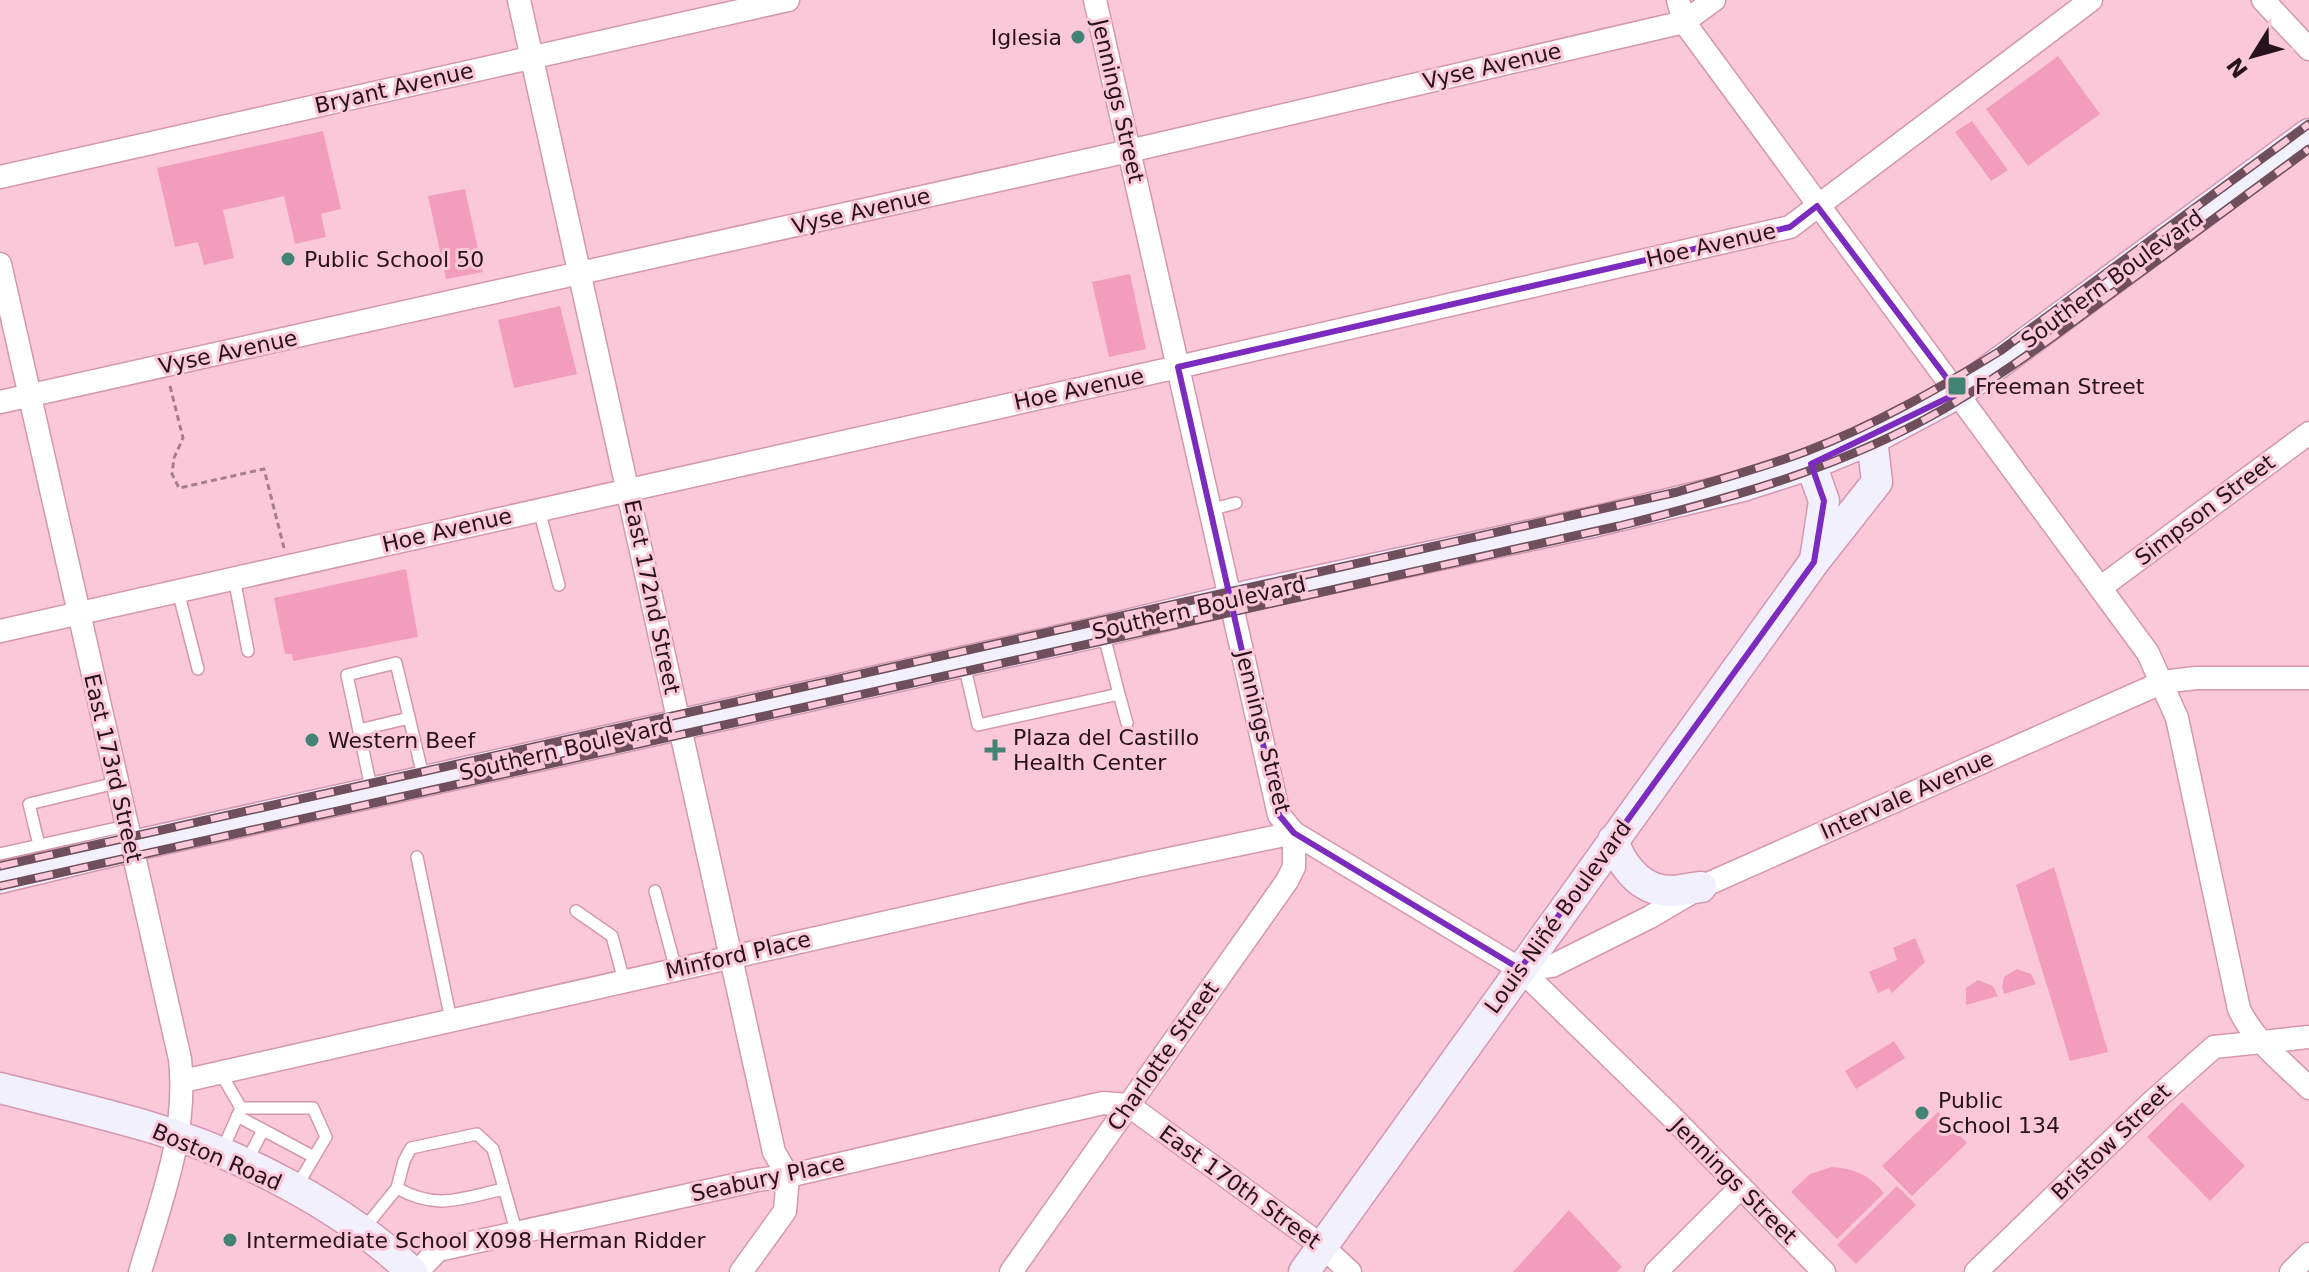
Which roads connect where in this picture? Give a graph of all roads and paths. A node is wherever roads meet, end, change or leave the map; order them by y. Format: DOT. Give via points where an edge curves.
graph roads {
  1 [pos="519,0"];
  2 [pos="788,0"];
  3 [pos="1095,0"];
  4 [pos="1714,0"];
  5 [pos="2091,0"];
  6 [pos="2263,0"];
  7 [pos="1681,11"];
  8 [pos="2309,49"];
  9 [pos="531,57"];
  10 [pos="2309,134"];
  11 [pos="1129,151"];
  12 [pos="0,177"];
  13 [pos="1817,206"];
  14 [pos="0,264"];
  15 [pos="579,273"];
  16 [pos="1178,367"];
  17 [pos="170,383"];
  18 [pos="1958,393"];
  19 [pos="30,396"];
  20 [pos="0,402"];
  21 [pos="2309,433"];
  22 [pos="1872,439"];
  23 [pos="1811,464"];
  24 [pos="628,489"];
  25 [pos="1236,503"];
  26 [pos="539,509"];
  27 [pos="1209,511"];
  28 [pos="284,548"];
  29 [pos="1814,562"];
  30 [pos="234,578"];
  31 [pos="559,585"];
  32 [pos="2100,588"];
  33 [pos="178,591"];
  34 [pos="1230,601"];
  35 [pos="78,613"];
  36 [pos="0,631"];
  37 [pos="1102,631"];
  38 [pos="248,651"];
  39 [pos="963,660"];
  40 [pos="198,669"];
  41 [pos="2309,678"];
  42 [pos="2163,682"];
  43 [pos="1119,694"];
  44 [pos="409,718"];
  45 [pos="680,723"];
  46 [pos="1127,723"];
  47 [pos="359,730"];
  48 [pos="425,781"];
  49 [pos="116,783"];
  50 [pos="372,792"];
  51 [pos="1294,833"];
  52 [pos="128,836"];
  53 [pos="1613,840"];
  54 [pos="39,845"];
  55 [pos="0,854"];
  56 [pos="417,857"];
  57 [pos="0,878"];
  58 [pos="1701,887"];
  59 [pos="655,891"];
  60 [pos="576,911"];
  61 [pos="732,957"];
  62 [pos="1520,969"];
  63 [pos="676,970"];
  64 [pos="624,981"];
  65 [pos="451,1020"];
  66 [pos="2309,1037"];
  67 [pos="2261,1040"];
  68 [pos="220,1072"];
  69 [pos="183,1081"];
  70 [pos="0,1088"];
  71 [pos="2309,1088"];
  72 [pos="1128,1105"];
  73 [pos="239,1112"];
  74 [pos="263,1130"];
  75 [pos="179,1137"];
  76 [pos="314,1157"];
  77 [pos="233,1159"];
  78 [pos="788,1176"];
  79 [pos="1741,1187"];
  80 [pos="397,1188"];
  81 [pos="504,1189"];
  82 [pos="295,1190"];
  83 [pos="362,1232"];
  84 [pos="517,1234"];
  85 [pos="1322,1246"];
  86 [pos="2309,1254"];
  87 [pos="140,1272"];
  88 [pos="414,1272"];
  89 [pos="741,1272"];
  90 [pos="1011,1272"];
  91 [pos="1304,1272"];
  92 [pos="1350,1272"];
  93 [pos="1656,1272"];
  94 [pos="1824,1272"];
  95 [pos="1976,1272"];
  96 [pos="2291,1272"];
  1 -- 9 [label="street, East 172nd Street"];
  2 -- 9 [label="street, Bryant Avenue"];
  3 -- 11 [label="street, Jennings Street"];
  4 -- 7 [label="street, Vyse Avenue"];
  5 -- 13 [label="street, Hoe Avenue"];
  6 -- 8 [label="street"];
  7 -- 11 [label="street, Vyse Avenue"];
  7 -- 13 [label="street"];
  9 -- 12 [label="street, Bryant Avenue"];
  9 -- 15 [label="street, East 172nd Street"];
  10 -- 18 [label="main road, Southern Boulevard"];
  11 -- 15 [label="street, Vyse Avenue"];
  11 -- 16 [label="street, Jennings Street"];
  13 -- 16 [label="street, Hoe Avenue" via="1790,227"];
  13 -- 18 [label="street"];
  14 -- 19 [label="street, East 173rd Street"];
  15 -- 19 [label="street, Vyse Avenue"];
  15 -- 24 [label="street, East 172nd Street"];
  16 -- 24 [label="street, Hoe Avenue"];
  16 -- 27 [label="street, Jennings Street"];
  17 -- 28 [label="path" via="183,438 172,474 179,488 264,469"];
  18 -- 22 [label="main road, Southern Boulevard"];
  18 -- 32 [label="street"];
  19 -- 20 [label="street, Vyse Avenue"];
  19 -- 35 [label="street, East 173rd Street"];
  21 -- 32 [label="street, Simpson Street"];
  22 -- 23 [label="main road, Southern Boulevard"];
  22 -- 29 [label="main road, Louis Niñé Boulevard" via="1877,482"];
  23 -- 29 [label="main road, Louis Niñé Boulevard" via="1824,501"];
  23 -- 34 [label="main road, Southern Boulevard" via="1612,518"];
  24 -- 26 [label="street, Hoe Avenue"];
  24 -- 45 [label="street, East 172nd Street"];
  25 -- 27 [label="lane"];
  26 -- 30 [label="street, Hoe Avenue"];
  26 -- 31 [label="lane"];
  27 -- 34 [label="street, Jennings Street"];
  29 -- 53 [label="main road, Louis Niñé Boulevard"];
  30 -- 33 [label="street, Hoe Avenue"];
  30 -- 38 [label="lane"];
  32 -- 42 [label="street"];
  33 -- 35 [label="street, Hoe Avenue"];
  33 -- 40 [label="lane"];
  34 -- 37 [label="main road, Southern Boulevard"];
  34 -- 51 [label="street, Jennings Street" via="1279,815"];
  35 -- 36 [label="street, Hoe Avenue"];
  35 -- 49 [label="street, East 173rd Street"];
  37 -- 39 [label="main road, Southern Boulevard"];
  37 -- 43 [label="lane"];
  39 -- 43 [label="lane" via="978,725"];
  39 -- 45 [label="main road, Southern Boulevard"];
  41 -- 42 [label="street, Intervale Avenue"];
  42 -- 58 [label="street, Intervale Avenue"];
  42 -- 67 [label="street" via="2177,718 2239,1009"];
  43 -- 46 [label="lane"];
  44 -- 47 [label="lane"];
  44 -- 47 [label="lane" via="396,663 347,675"];
  44 -- 48 [label="lane"];
  45 -- 48 [label="main road, Southern Boulevard"];
  45 -- 61 [label="street, East 172nd Street"];
  47 -- 50 [label="lane"];
  48 -- 50 [label="main road, Southern Boulevard"];
  49 -- 52 [label="street, East 173rd Street"];
  49 -- 54 [label="lane" via="29,804"];
  50 -- 52 [label="main road, Southern Boulevard"];
  51 -- 61 [label="street, Minford Place"];
  51 -- 62 [label="street, Jennings Street"];
  51 -- 72 [label="street, Charlotte Street" via="1294,867 1287,881"];
  52 -- 54 [label="lane"];
  52 -- 57 [label="main road, Southern Boulevard"];
  52 -- 69 [label="street, East 173rd Street"];
  53 -- 58 [label="main road" via="1640,880 1661,891"];
  53 -- 62 [label="main road, Louis Niñé Boulevard"];
  54 -- 55 [label="lane"];
  56 -- 65 [label="lane"];
  58 -- 62 [label="street, Intervale Avenue" via="1552,966"];
  59 -- 63 [label="lane"];
  60 -- 64 [label="lane" via="612,936"];
  61 -- 63 [label="street, Minford Place"];
  61 -- 78 [label="street, East 172nd Street" via="774,1152"];
  62 -- 79 [label="street, Jennings Street"];
  62 -- 85 [label="main road, Louis Niñé Boulevard"];
  63 -- 64 [label="street, Minford Place"];
  64 -- 65 [label="street, Minford Place"];
  65 -- 68 [label="street, Minford Place"];
  66 -- 67 [label="street, Bristow Street"];
  67 -- 71 [label="street"];
  67 -- 95 [label="street, Bristow Street" via="2214,1047"];
  68 -- 69 [label="street, Minford Place"];
  68 -- 73 [label="lane"];
  69 -- 75 [label="street, East 173rd Street"];
  70 -- 75 [label="main road, Boston Road"];
  72 -- 78 [label="street, Seabury Place" via="1103,1103"];
  72 -- 85 [label="street, East 170th Street"];
  72 -- 90 [label="street, Charlotte Street"];
  73 -- 74 [label="lane"];
  73 -- 76 [label="lane" via="313,1108 326,1137"];
  73 -- 77 [label="lane"];
  74 -- 76 [label="lane"];
  74 -- 77 [label="lane"];
  75 -- 77 [label="main road, Boston Road"];
  75 -- 87 [label="street, East 173rd Street"];
  76 -- 82 [label="lane"];
  77 -- 82 [label="main road, Boston Road"];
  78 -- 84 [label="street, Seabury Place"];
  78 -- 89 [label="street" via="785,1211"];
  79 -- 93 [label="street"];
  79 -- 94 [label="street, Jennings Street"];
  80 -- 81 [label="lane" via="440,1203"];
  80 -- 81 [label="lane" via="411,1148 477,1134 493,1149"];
  80 -- 83 [label="lane"];
  81 -- 84 [label="lane"];
  82 -- 83 [label="main road, Boston Road"];
  83 -- 88 [label="main road, Boston Road"];
  84 -- 88 [label="street, Seabury Place" via="438,1250"];
  85 -- 91 [label="main road, Louis Niñé Boulevard"];
  85 -- 92 [label="street, East 170th Street"];
  86 -- 96 [label="street"];
}
